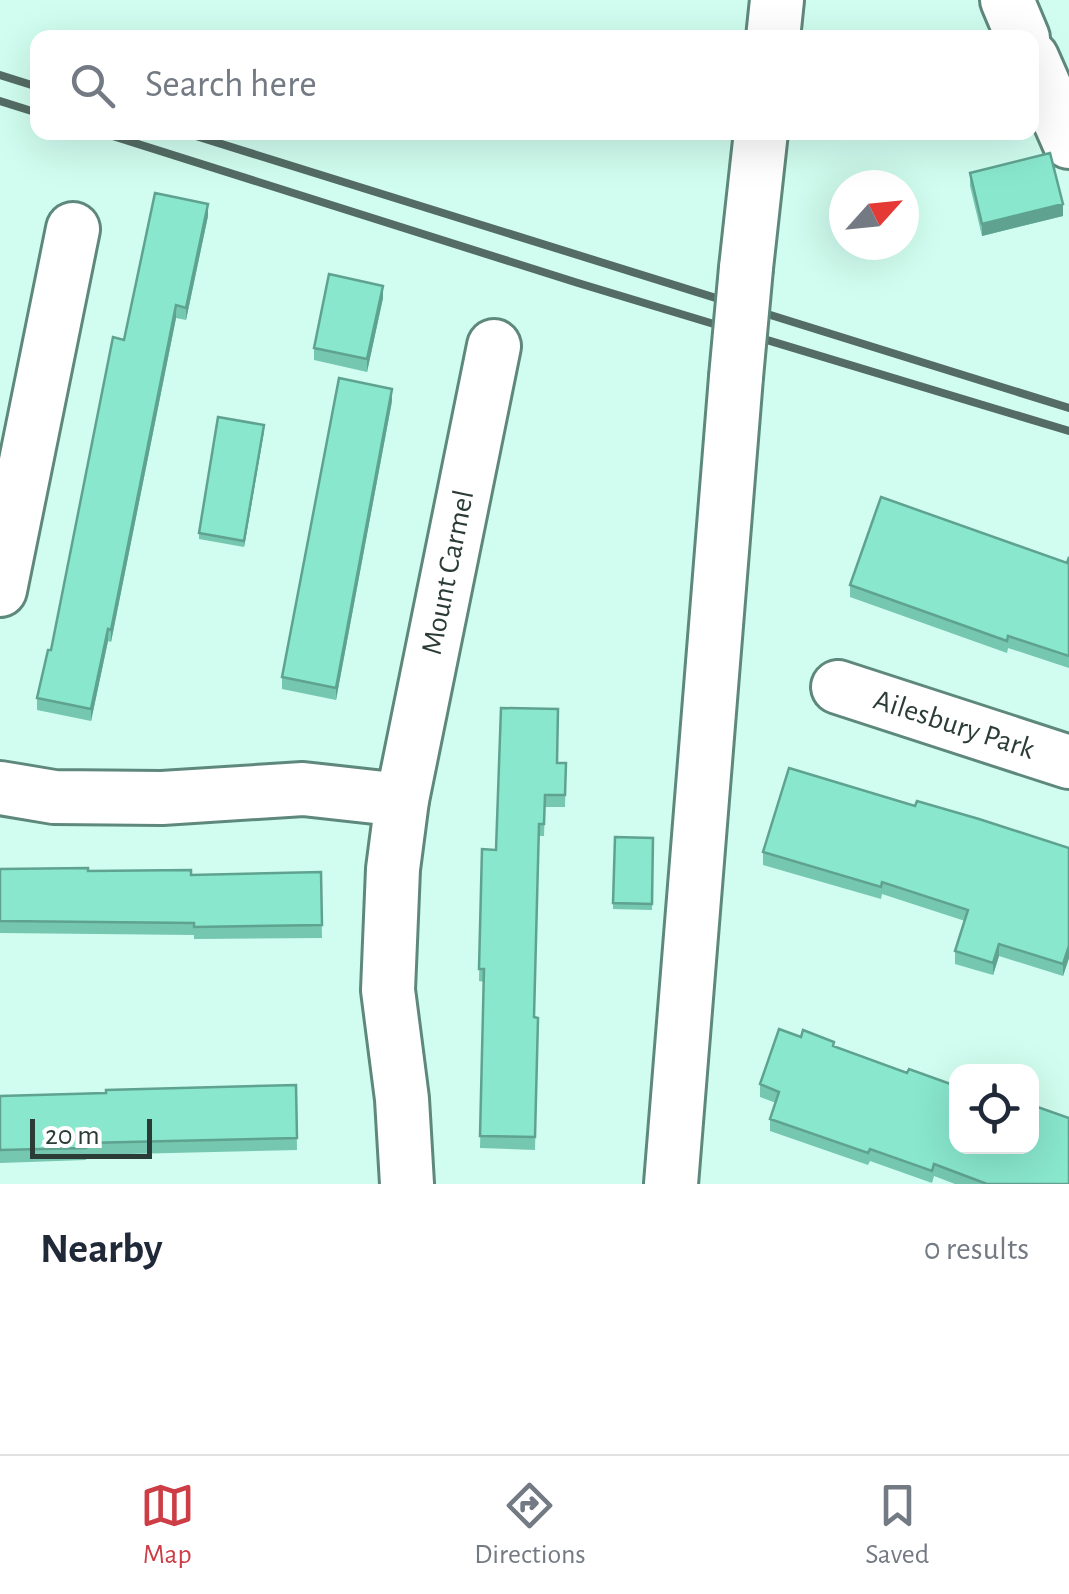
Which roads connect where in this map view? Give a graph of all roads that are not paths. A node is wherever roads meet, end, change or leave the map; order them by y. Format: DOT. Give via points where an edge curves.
graph roads {
  1 [pos="777,0"];
  2 [pos="1007,0"];
  3 [pos="774,30"];
  4 [pos="1020,30"];
  5 [pos="1039,74"];
  6 [pos="761,140"];
  7 [pos="1069,142"];
  8 [pos="73,230"];
  9 [pos="494,346"];
  10 [pos="0,590"];
  11 [pos="838,688"];
  12 [pos="1069,762"];
  13 [pos="0,788"];
  14 [pos="402,800"];
  15 [pos="407,1184"];
  16 [pos="671,1184"];
  1 -- 3 [label="street"];
  2 -- 4 [label="street"];
  5 -- 7 [label="street"];
  6 -- 16 [label="street, bridge"];
  8 -- 10 [label="street"];
  9 -- 14 [label="street, Mount Carmel"];
  11 -- 12 [label="street, Ailesbury Park"];
  13 -- 14 [label="street" via="54,797 303,790"];
  14 -- 15 [label="street, Mount Carmel" via="388,990"];
}
